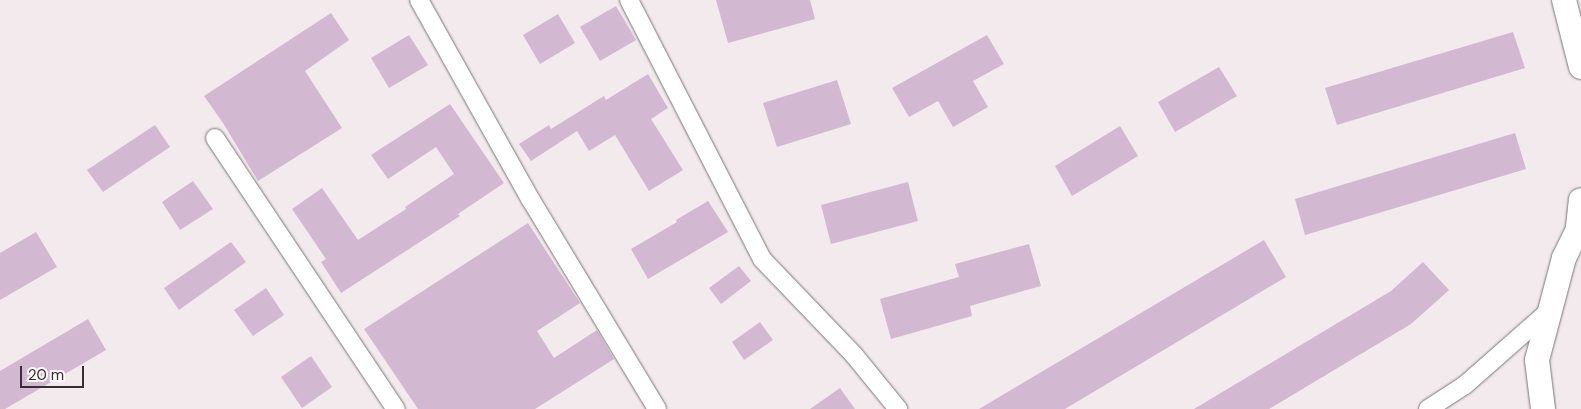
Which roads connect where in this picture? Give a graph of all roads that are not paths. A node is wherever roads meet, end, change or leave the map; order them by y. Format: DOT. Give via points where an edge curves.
graph roads {
  1 [pos="419,0"];
  2 [pos="629,0"];
  3 [pos="1564,0"];
  4 [pos="1581,67"];
  5 [pos="215,138"];
  6 [pos="1581,200"];
  7 [pos="1579,225"];
  8 [pos="1550,310"];
  9 [pos="396,409"];
  10 [pos="657,409"];
  11 [pos="898,409"];
  12 [pos="1428,409"];
  13 [pos="1543,409"];
  1 -- 10 [label="street" via="536,208"];
  2 -- 11 [label="street" via="762,259 854,355"];
  3 -- 4 [label="main road"];
  5 -- 9 [label="street"];
  6 -- 7 [label="main road"];
  7 -- 8 [label="main road" via="1564,258"];
  8 -- 12 [label="street" via="1465,385"];
  8 -- 13 [label="main road" via="1537,360"];
}
